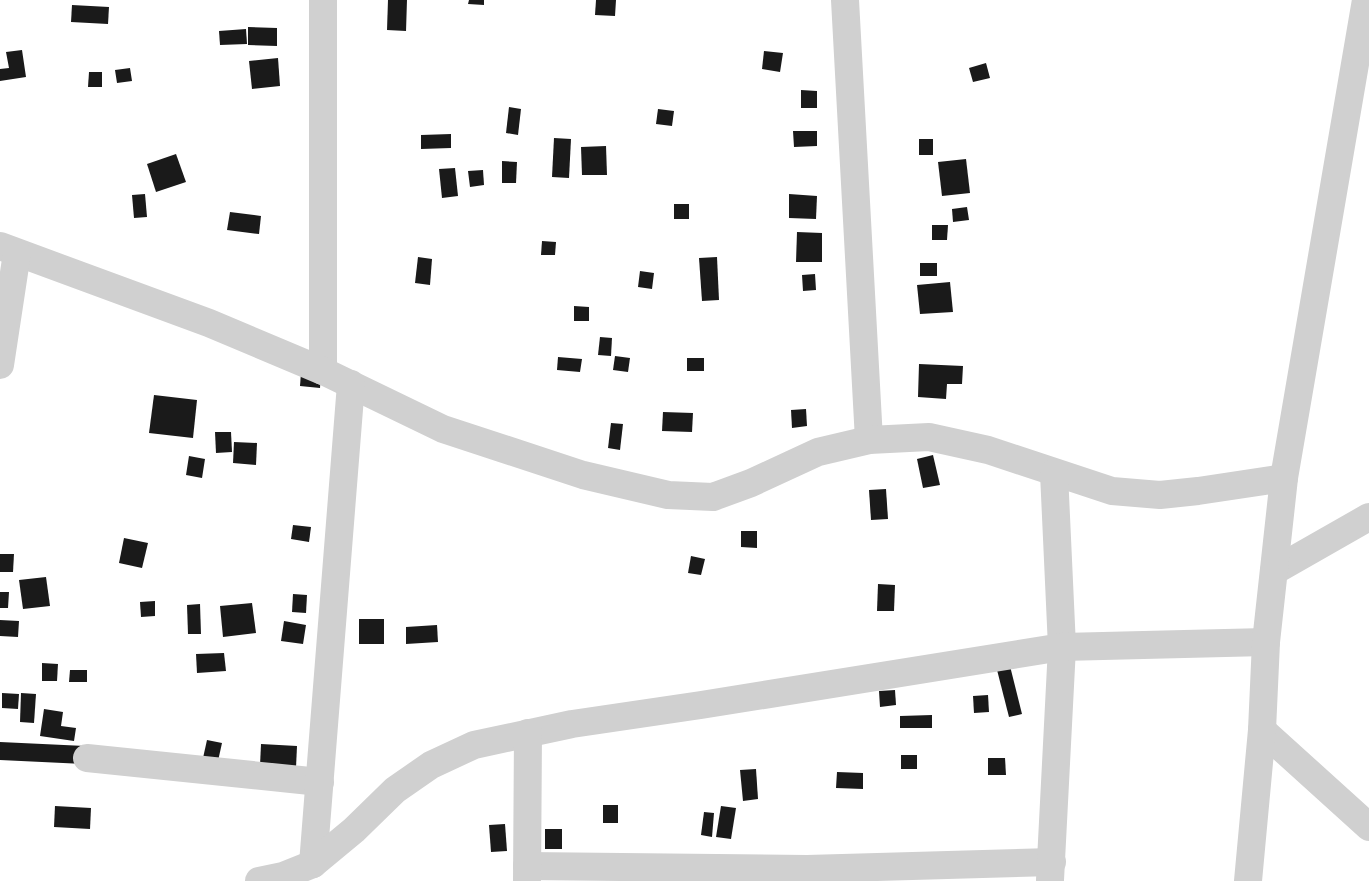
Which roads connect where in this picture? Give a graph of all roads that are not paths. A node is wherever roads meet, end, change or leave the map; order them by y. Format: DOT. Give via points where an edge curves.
graph roads {
  1 [pos="323,0"];
  2 [pos="845,0"];
  3 [pos="1366,0"];
  4 [pos="9,249"];
  5 [pos="0,365"];
  6 [pos="323,370"];
  7 [pos="351,384"];
  8 [pos="869,440"];
  9 [pos="1054,473"];
  10 [pos="1284,478"];
  11 [pos="1369,517"];
  12 [pos="1274,571"];
  13 [pos="1266,642"];
  14 [pos="1062,647"];
  15 [pos="1262,730"];
  16 [pos="528,733"];
  17 [pos="87,758"];
  18 [pos="320,782"];
  19 [pos="1369,827"];
  20 [pos="313,864"];
  21 [pos="1051,872"];
  22 [pos="527,874"];
  23 [pos="259,881"];
  24 [pos="1248,881"];
  1 -- 6 [label="street"];
  2 -- 8 [label="street"];
  3 -- 10 [label="street"];
  4 -- 5 [label="street"];
  4 -- 6 [label="street" via="209,323"];
  6 -- 7 [label="street"];
  7 -- 8 [label="street" via="443,429 583,475 668,495 713,497 818,452"];
  7 -- 18 [label="street"];
  8 -- 9 [label="street" via="929,437 988,450"];
  9 -- 10 [label="street" via="1112,490 1160,495"];
  9 -- 14 [label="street"];
  10 -- 12 [label="street"];
  11 -- 12 [label="street"];
  12 -- 13 [label="street"];
  13 -- 14 [label="street"];
  13 -- 15 [label="street"];
  14 -- 16 [label="street"];
  14 -- 21 [label="street"];
  15 -- 19 [label="street"];
  15 -- 24 [label="street"];
  16 -- 20 [label="street" via="474,745 431,765 396,790"];
  16 -- 22 [label="street"];
  17 -- 18 [label="street"];
  18 -- 20 [label="street"];
  20 -- 23 [label="street"];
  21 -- 22 [label="street" via="807,869"];
}
